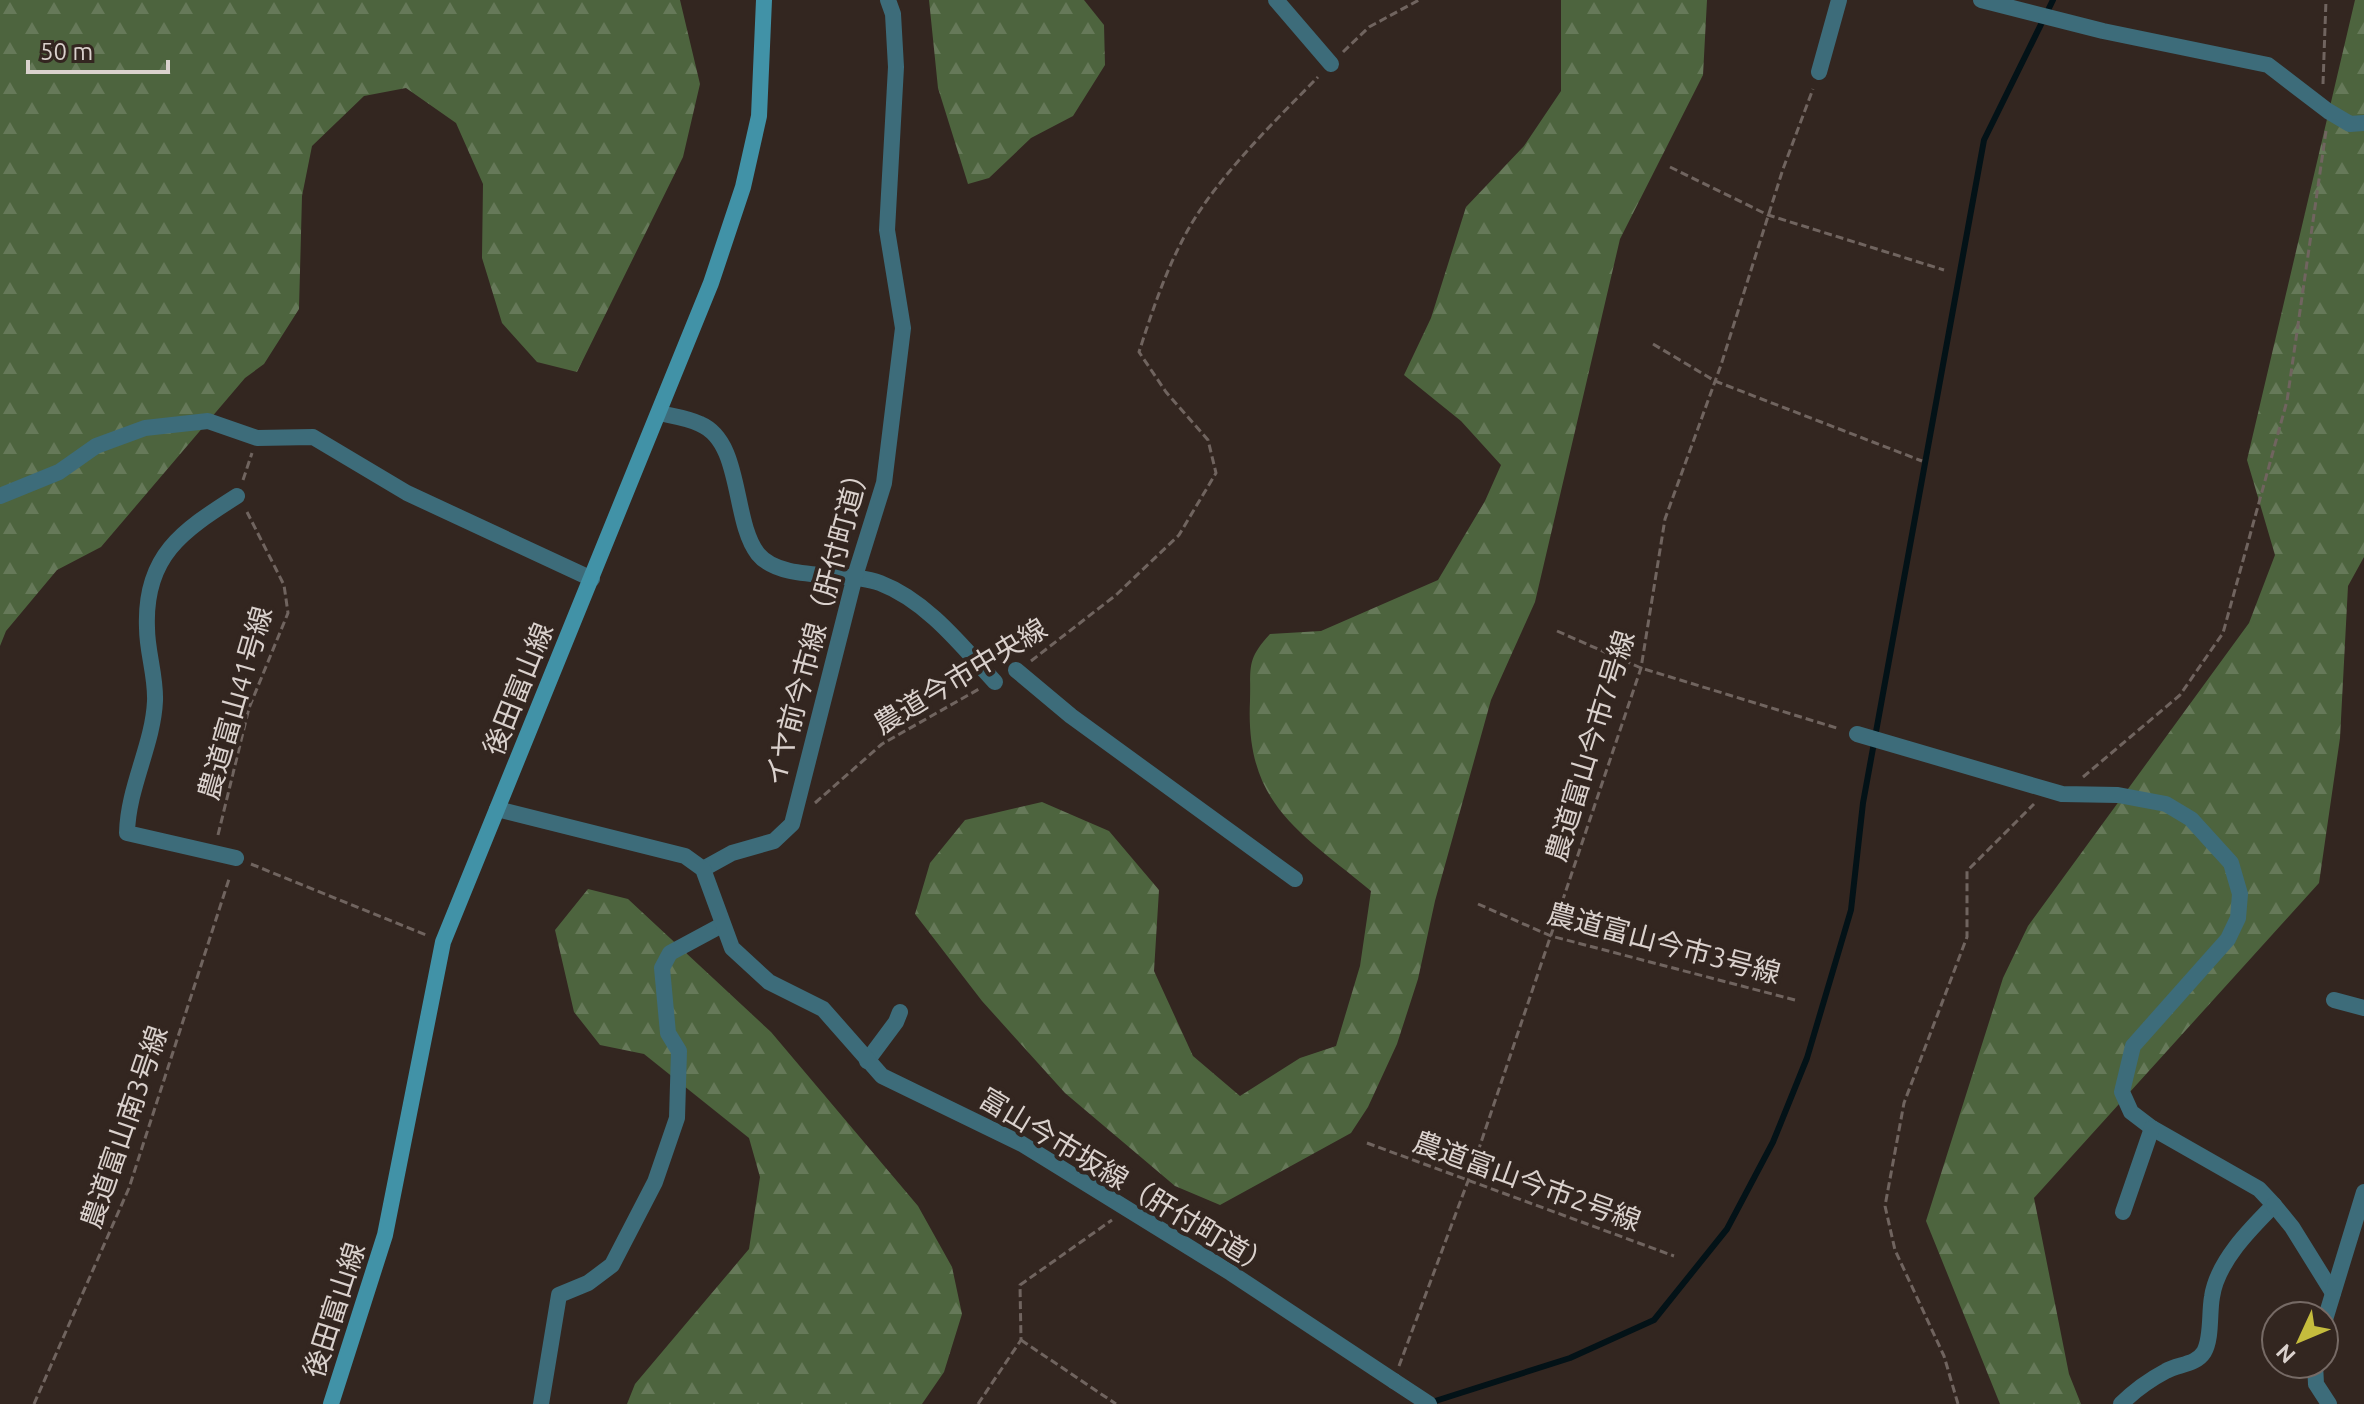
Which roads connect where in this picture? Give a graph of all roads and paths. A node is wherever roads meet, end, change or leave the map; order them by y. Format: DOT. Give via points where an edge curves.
graph roads {
  1 [pos="764,0"];
  2 [pos="888,0"];
  3 [pos="1276,0"];
  4 [pos="1419,0"];
  5 [pos="1839,0"];
  6 [pos="1981,0"];
  7 [pos="2326,0"];
  8 [pos="1331,64"];
  9 [pos="1819,72"];
  10 [pos="2328,111"];
  11 [pos="2364,123"];
  12 [pos="1670,167"];
  13 [pos="1768,215"];
  14 [pos="1944,270"];
  15 [pos="1653,344"];
  16 [pos="1715,381"];
  17 [pos="659,413"];
  18 [pos="257,438"];
  19 [pos="1922,461"];
  20 [pos="0,496"];
  21 [pos="237,496"];
  22 [pos="855,576"];
  23 [pos="592,579"];
  24 [pos="1557,631"];
  25 [pos="1641,668"];
  26 [pos="1016,670"];
  27 [pos="995,682"];
  28 [pos="1857,734"];
  29 [pos="2055,792"];
  30 [pos="814,804"];
  31 [pos="497,809"];
  32 [pos="236,858"];
  33 [pos="703,869"];
  34 [pos="1295,879"];
  35 [pos="1478,904"];
  36 [pos="722,925"];
  37 [pos="1551,936"];
  38 [pos="443,942"];
  39 [pos="1795,1000"];
  40 [pos="2334,1000"];
  41 [pos="2364,1008"];
  42 [pos="900,1012"];
  43 [pos="867,1061"];
  44 [pos="2152,1128"];
  45 [pos="1367,1143"];
  46 [pos="1468,1181"];
  47 [pos="2364,1192"];
  48 [pos="2274,1205"];
  49 [pos="1125,1211"];
  50 [pos="2123,1212"];
  51 [pos="1674,1256"];
  52 [pos="2333,1293"];
  53 [pos="2331,1300"];
  54 [pos="1021,1340"];
  55 [pos="2316,1380"];
  56 [pos="1394,1381"];
  57 [pos="1422,1400"];
  58 [pos="34,1404"];
  59 [pos="331,1404"];
  60 [pos="541,1404"];
  61 [pos="978,1404"];
  62 [pos="1116,1404"];
  63 [pos="1958,1404"];
  64 [pos="2121,1404"];
  65 [pos="2329,1404"];
  1 -- 17 [label="main road, 後田富山線" via="759,116 743,187"];
  2 -- 22 [label="street, イヤ前今市線（肝付町道）" via="896,67 887,230 903,328 884,483"];
  3 -- 8 [label="street"];
  4 -- 8 [label="path, 農道今市中央線" via="1369,27"];
  5 -- 9 [label="street"];
  6 -- 10 [label="street" via="2268,65"];
  7 -- 10 [label="path" via="2321,74"];
  8 -- 26 [label="path, 農道今市中央線" via="1242,156 1182,240 1139,352 1208,440 1216,473 1179,535 1116,595"];
  9 -- 13 [label="path, 農道富山今市7号線"];
  10 -- 11 [label="street" via="2350,124"];
  10 -- 29 [label="path" via="2287,401 2223,633 2180,695 2131,740"];
  12 -- 13 [label="path"];
  13 -- 14 [label="path"];
  13 -- 16 [label="path, 農道富山今市7号線"];
  15 -- 16 [label="path"];
  16 -- 19 [label="path"];
  16 -- 25 [label="path, 農道富山今市7号線" via="1665,519"];
  17 -- 22 [label="street" via="703,424 717,438 730,462 746,531 759,555 775,567 797,572"];
  17 -- 23 [label="main road, 後田富山線"];
  18 -- 20 [label="street" via="208,421 145,428 96,446 59,472"];
  18 -- 21 [label="path"];
  18 -- 23 [label="street" via="313,437 407,493"];
  21 -- 32 [label="path, 農道富山41号線" via="264,539 284,585 288,613 249,708 217,841"];
  21 -- 32 [label="street" via="195,523 156,565 147,629 155,703 127,810 127,833"];
  22 -- 27 [label="street" via="909,598"];
  22 -- 33 [label="street, イヤ前今市線（肝付町道）" via="792,824 774,841 732,853"];
  23 -- 31 [label="main road, 後田富山線"];
  24 -- 25 [label="path"];
  25 -- 28 [label="path"];
  25 -- 37 [label="path, 農道富山今市7号線"];
  26 -- 34 [label="street"];
  27 -- 30 [label="path, 農道今市中央線" via="882,744"];
  28 -- 29 [label="street"];
  29 -- 44 [label="street" via="2166,804 2213,840 2231,863 2240,894 2238,918 2228,939 2133,1046 2122,1092 2131,1112"];
  29 -- 63 [label="path" via="1967,871 1967,937 1904,1103 1885,1206 1895,1250 1944,1356"];
  31 -- 33 [label="street" via="685,856"];
  31 -- 38 [label="main road, 後田富山線"];
  32 -- 38 [label="path"];
  32 -- 58 [label="path, 農道富山南3号線" via="129,1188"];
  33 -- 36 [label="street, 富山今市坂線（肝付町道）"];
  35 -- 37 [label="path, 農道富山今市3号線"];
  36 -- 43 [label="street, 富山今市坂線（肝付町道）" via="732,948 749,966 823,1009"];
  36 -- 60 [label="street" via="670,953 662,968 668,1033 679,1051 677,1118 655,1182 612,1265 559,1295"];
  37 -- 39 [label="path, 農道富山今市3号線"];
  37 -- 46 [label="path, 農道富山今市7号線"];
  38 -- 59 [label="main road, 後田富山線" via="385,1235"];
  40 -- 41 [label="street"];
  42 -- 43 [label="street"];
  43 -- 49 [label="street, 富山今市坂線（肝付町道）" via="882,1076 1022,1144"];
  44 -- 48 [label="street" via="2259,1189"];
  44 -- 50 [label="street"];
  45 -- 46 [label="path, 農道富山今市2号線"];
  46 -- 51 [label="path, 農道富山今市2号線"];
  46 -- 56 [label="path, 農道富山今市7号線"];
  47 -- 52 [label="street"];
  48 -- 52 [label="street"];
  48 -- 64 [label="street" via="2228,1260 2212,1293 2206,1349 2198,1360 2169,1369"];
  49 -- 54 [label="path" via="1020,1285"];
  49 -- 56 [label="street, 富山今市坂線（肝付町道）" via="1231,1273"];
  52 -- 53 [label="street"];
  54 -- 61 [label="path"];
  54 -- 62 [label="path"];
  55 -- 65 [label="street"];
  56 -- 57 [label="street, 富山今市坂線（肝付町道）"];
}
